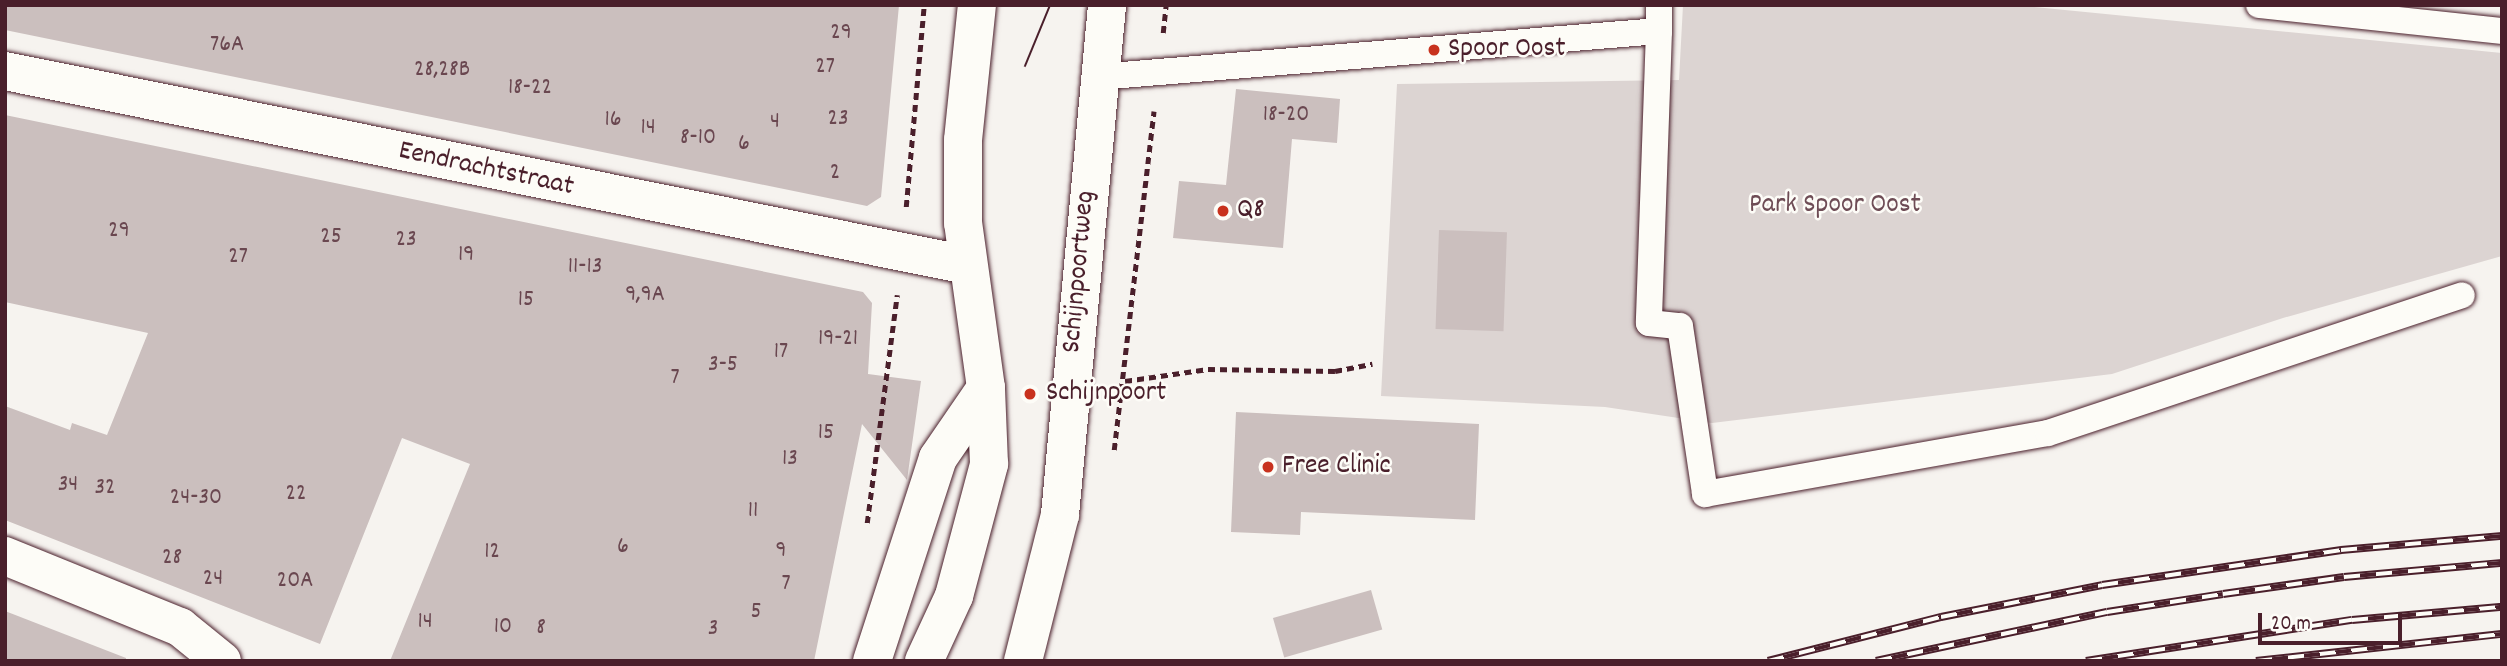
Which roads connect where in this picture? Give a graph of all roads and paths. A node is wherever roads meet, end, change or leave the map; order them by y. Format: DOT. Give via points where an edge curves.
graph roads {
  1 [pos="923,5"];
  2 [pos="976,5"];
  3 [pos="1107,5"];
  4 [pos="1166,5"];
  5 [pos="2259,5"];
  6 [pos="1659,18"];
  7 [pos="2502,31"];
  8 [pos="1159,70"];
  9 [pos="5,71"];
  10 [pos="1098,77"];
  11 [pos="902,255"];
  12 [pos="967,265"];
  13 [pos="2462,295"];
  14 [pos="1372,364"];
  15 [pos="1125,381"];
  16 [pos="986,388"];
  17 [pos="1113,453"];
  18 [pos="866,529"];
  19 [pos="5,556"];
  20 [pos="222,661"];
  21 [pos="872,661"];
  22 [pos="924,661"];
  23 [pos="1023,661"];
  1 -- 11 [label="path"];
  2 -- 12 [label="street" via="963,140"];
  3 -- 10 [label="street, Schijnpoortweg"];
  4 -- 8 [label="path"];
  5 -- 7 [label="lane"];
  6 -- 8 [label="lane"];
  6 -- 13 [label="lane" via="1648,323 1680,326 1705,494 2048,433"];
  8 -- 10 [label="lane"];
  8 -- 15 [label="path"];
  9 -- 11 [label="street, Eendrachtstraat"];
  10 -- 23 [label="street, Schijnpoortweg" via="1060,515"];
  11 -- 12 [label="street, Eendrachtstraat"];
  11 -- 18 [label="path"];
  12 -- 16 [label="street"];
  14 -- 15 [label="path" via="1335,371 1208,369"];
  15 -- 17 [label="path"];
  16 -- 21 [label="street" via="938,458"];
  16 -- 22 [label="street" via="989,464 954,596"];
  19 -- 20 [label="street" via="180,627"];
}
